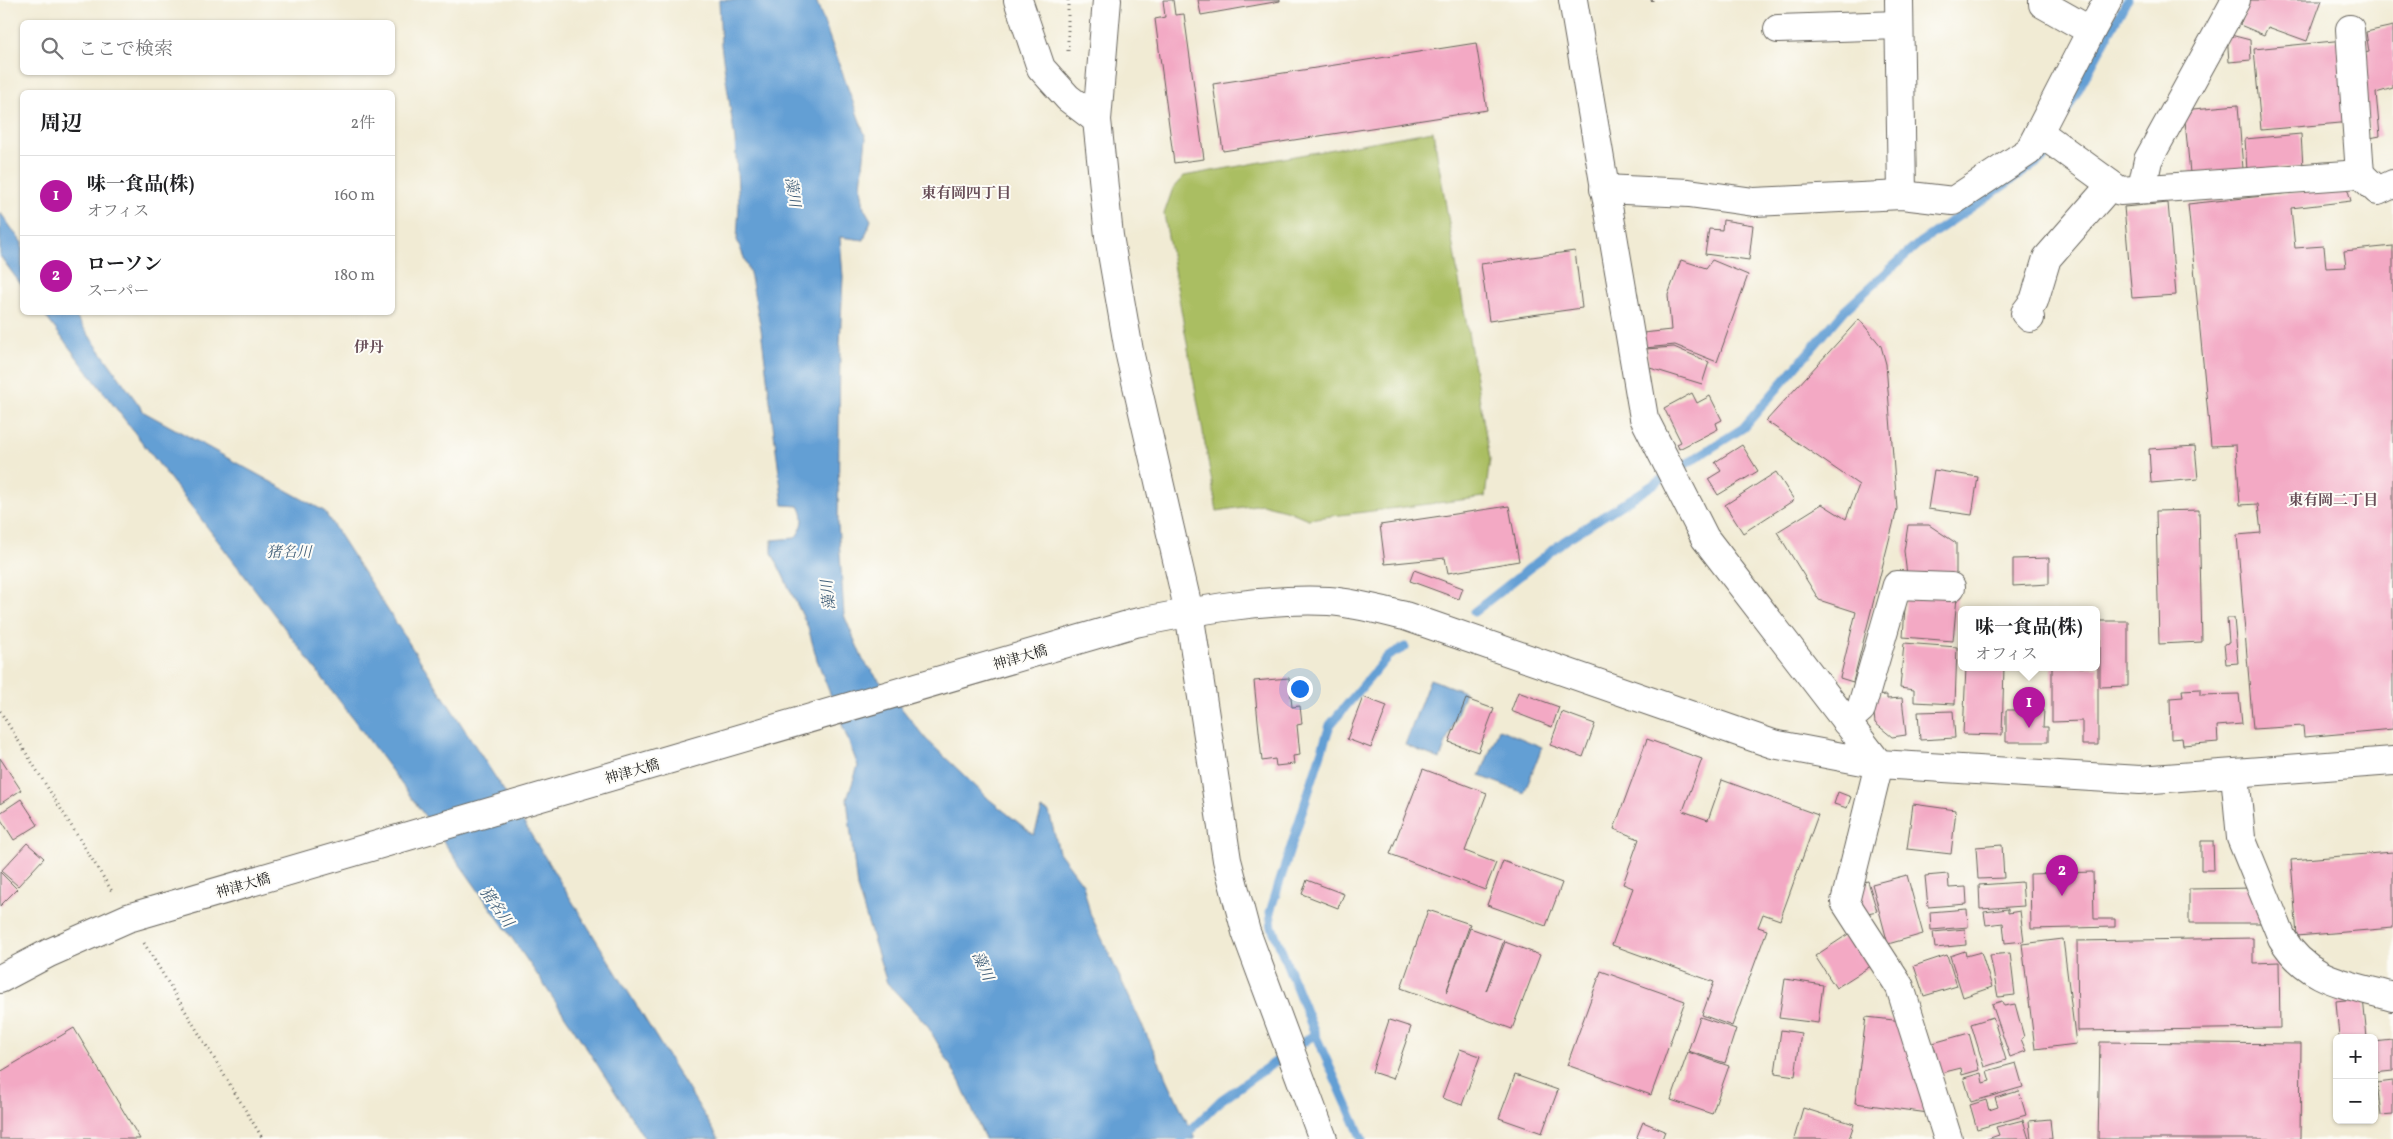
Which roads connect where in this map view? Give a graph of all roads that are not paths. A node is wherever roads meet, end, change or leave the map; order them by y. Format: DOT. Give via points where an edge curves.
graph roads {
  1 [pos="1018,0"];
  2 [pos="1107,0"];
  3 [pos="1573,0"];
  4 [pos="2043,0"];
  5 [pos="2108,0"];
  6 [pos="2236,0"];
  7 [pos="1899,13"];
  8 [pos="1778,29"];
  9 [pos="2350,29"];
  10 [pos="2090,31"];
  11 [pos="1097,120"];
  12 [pos="2039,132"];
  13 [pos="2360,174"];
  14 [pos="2393,184"];
  15 [pos="2111,185"];
  16 [pos="2142,188"];
  17 [pos="1604,189"];
  18 [pos="1902,195"];
  19 [pos="2030,318"];
  20 [pos="1951,587"];
  21 [pos="1189,612"];
  22 [pos="1846,722"];
  23 [pos="2393,761"];
  24 [pos="1879,764"];
  25 [pos="2235,774"];
  26 [pos="0,979"];
  27 [pos="2393,997"];
  28 [pos="1322,1139"];
  29 [pos="1948,1139"];
  1 -- 11 [label="street" via="1041,68 1068,98"];
  2 -- 11 [label="street"];
  3 -- 17 [label="street"];
  4 -- 10 [label="street" via="2043,4"];
  5 -- 10 [label="street"];
  6 -- 16 [label="street" via="2148,160"];
  7 -- 8 [label="street"];
  7 -- 18 [label="street"];
  9 -- 13 [label="street"];
  10 -- 12 [label="street"];
  11 -- 21 [label="street" via="1108,236 1129,351"];
  12 -- 15 [label="street"];
  12 -- 18 [label="street" via="2029,151 1953,201"];
  13 -- 14 [label="street" via="2378,191"];
  13 -- 16 [label="street" via="2183,188"];
  15 -- 16 [label="street" via="2120,191"];
  15 -- 19 [label="street" via="2047,258 2034,301 2025,313"];
  17 -- 18 [label="street" via="1689,193 1754,202"];
  17 -- 22 [label="street" via="1644,418 1705,538"];
  20 -- 22 [label="street" via="1897,585 1861,709"];
  21 -- 24 [label="street, 神津大橋" via="1293,601 1331,601 1373,608 1405,616 1773,744"];
  21 -- 26 [label="street, 神津大橋" via="1135,623 128,918"];
  21 -- 28 [label="street" via="1227,860 1246,932"];
  22 -- 24 [label="street"];
  23 -- 25 [label="street, 神津大橋"];
  24 -- 25 [label="street, 神津大橋" via="2140,780"];
  24 -- 29 [label="street" via="1845,902 1900,987"];
  25 -- 27 [label="street" via="2241,838 2290,951 2318,974"];
}
